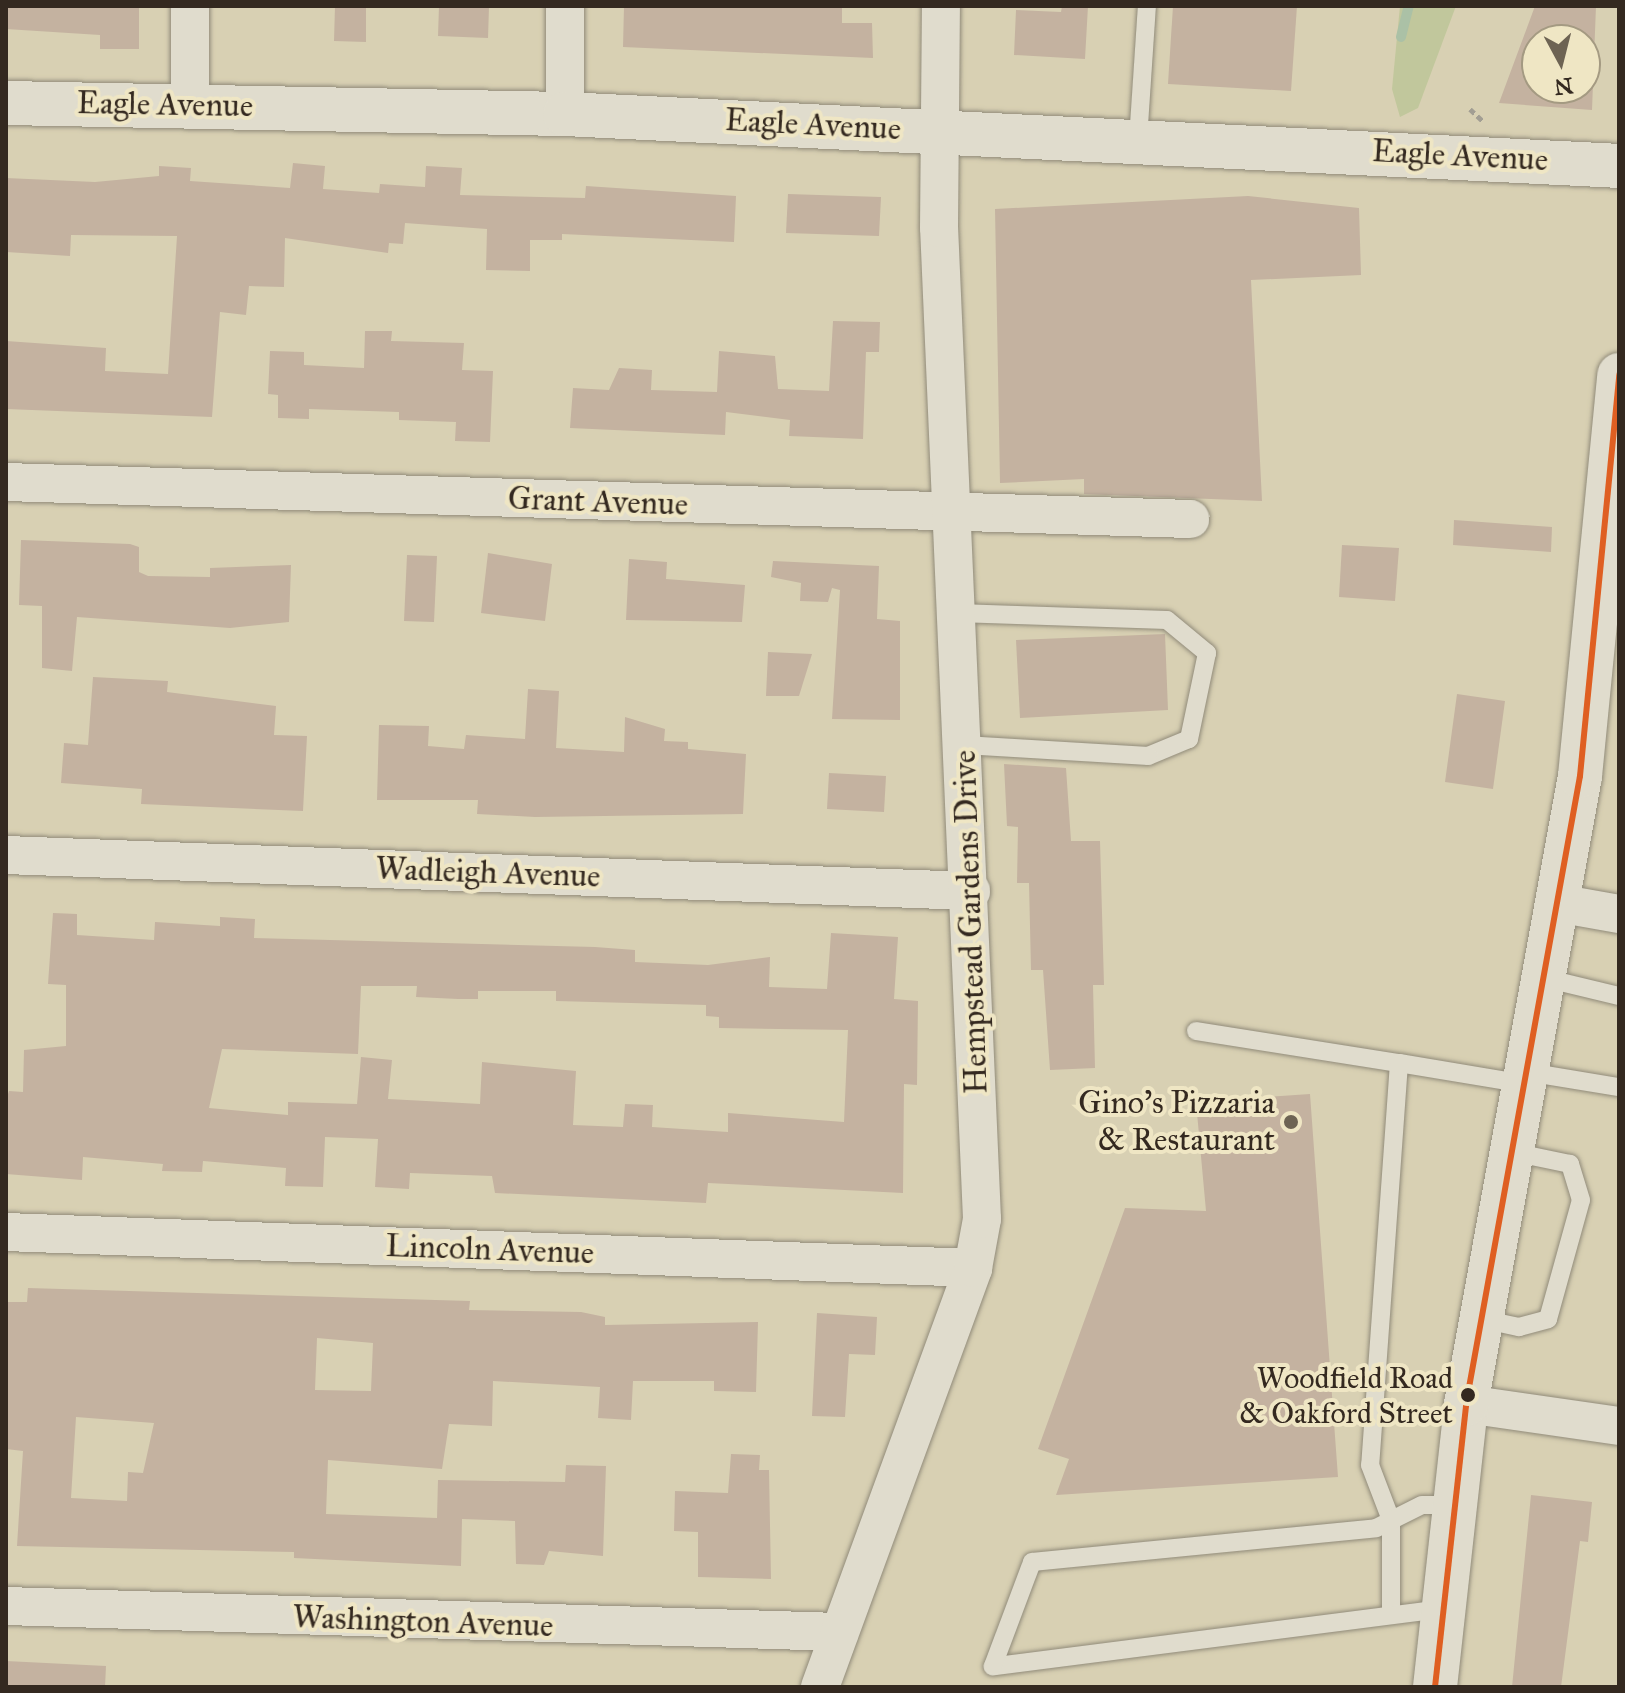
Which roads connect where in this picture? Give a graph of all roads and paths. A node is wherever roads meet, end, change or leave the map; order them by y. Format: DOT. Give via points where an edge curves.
graph roads {
  1 [pos="190,6"];
  2 [pos="565,6"];
  3 [pos="941,6"];
  4 [pos="1147,6"];
  5 [pos="6,103"];
  6 [pos="190,104"];
  7 [pos="1470,109"];
  8 [pos="565,114"];
  9 [pos="1486,124"];
  10 [pos="940,130"];
  11 [pos="1138,140"];
  12 [pos="1619,166"];
  13 [pos="1619,375"];
  14 [pos="1619,381"];
  15 [pos="6,482"];
  16 [pos="953,515"];
  17 [pos="1190,519"];
  18 [pos="1612,560"];
  19 [pos="957,613"];
  20 [pos="964,745"];
  21 [pos="6,855"];
  22 [pos="971,891"];
  23 [pos="1557,903"];
  24 [pos="1619,914"];
  25 [pos="1543,978"];
  26 [pos="1619,996"];
  27 [pos="1196,1031"];
  28 [pos="1399,1063"];
  29 [pos="1525,1078"];
  30 [pos="1619,1087"];
  31 [pos="1512,1152"];
  32 [pos="6,1232"];
  33 [pos="973,1268"];
  34 [pos="1481,1319"];
  35 [pos="1466,1404"];
  36 [pos="1619,1426"];
  37 [pos="1453,1505"];
  38 [pos="1391,1520"];
  39 [pos="6,1606"];
  40 [pos="1441,1609"];
  41 [pos="1391,1615"];
  42 [pos="840,1632"];
  43 [pos="820,1687"];
  44 [pos="1435,1687"];
  1 -- 6 [label="street"];
  2 -- 8 [label="street"];
  3 -- 10 [label="street, Hempstead Gardens Drive"];
  4 -- 11 [label="lane"];
  5 -- 6 [label="street, Eagle Avenue"];
  6 -- 8 [label="street, Eagle Avenue"];
  7 -- 9 [label="path"];
  8 -- 10 [label="street, Eagle Avenue"];
  10 -- 11 [label="street, Eagle Avenue"];
  10 -- 16 [label="street, Hempstead Gardens Drive"];
  11 -- 12 [label="street, Eagle Avenue"];
  13 -- 14 [label="street"];
  14 -- 18 [label="street"];
  15 -- 16 [label="street, Grant Avenue"];
  16 -- 17 [label="street, Grant Avenue"];
  16 -- 19 [label="street, Hempstead Gardens Drive"];
  18 -- 23 [label="street"];
  19 -- 20 [label="street, Hempstead Gardens Drive"];
  19 -- 20 [label="lane" via="1167,620 1207,653 1189,739 1148,756"];
  20 -- 22 [label="street, Hempstead Gardens Drive"];
  21 -- 22 [label="street, Wadleigh Avenue"];
  22 -- 33 [label="street, Hempstead Gardens Drive" via="982,1204"];
  23 -- 24 [label="street"];
  23 -- 25 [label="street"];
  25 -- 26 [label="lane"];
  25 -- 29 [label="street"];
  27 -- 28 [label="lane"];
  28 -- 29 [label="lane"];
  28 -- 38 [label="lane" via="1370,1465"];
  29 -- 30 [label="lane"];
  29 -- 31 [label="street"];
  31 -- 34 [label="street"];
  31 -- 34 [label="lane" via="1570,1164 1581,1200 1548,1319 1519,1327"];
  32 -- 33 [label="street, Lincoln Avenue"];
  33 -- 42 [label="street, Hempstead Gardens Drive"];
  34 -- 35 [label="street"];
  35 -- 36 [label="street"];
  35 -- 37 [label="street"];
  37 -- 38 [label="lane" via="1422,1505"];
  37 -- 40 [label="street"];
  38 -- 41 [label="lane"];
  38 -- 41 [label="lane" via="1032,1562 993,1666"];
  39 -- 42 [label="street, Washington Avenue"];
  40 -- 41 [label="lane"];
  40 -- 44 [label="street"];
  42 -- 43 [label="street, Hempstead Gardens Drive"];
}
